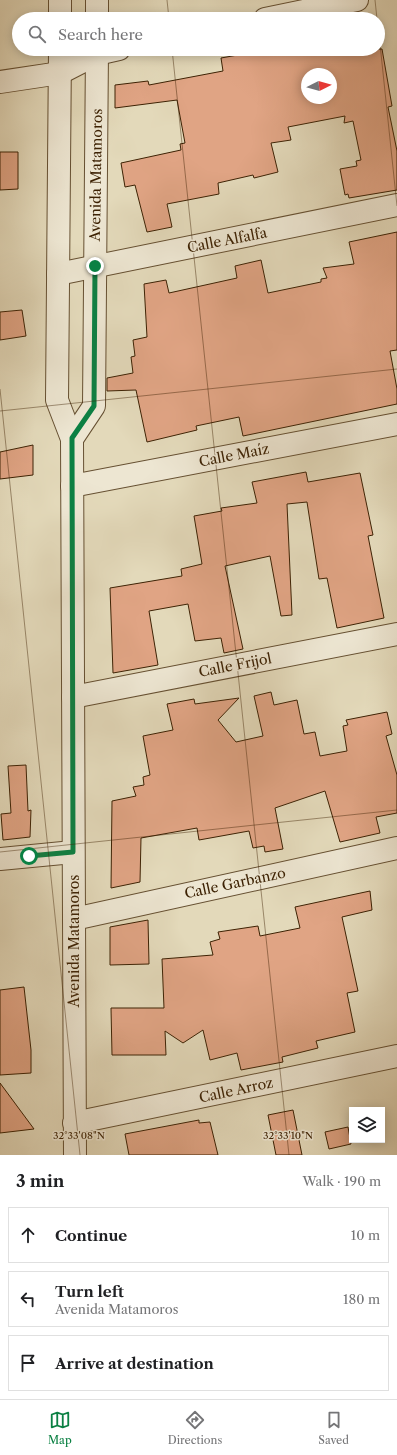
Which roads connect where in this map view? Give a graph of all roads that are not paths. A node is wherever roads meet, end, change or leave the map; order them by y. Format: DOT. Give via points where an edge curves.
graph roads {
  1 [pos="60,0"];
  2 [pos="97,0"];
  3 [pos="357,0"];
  4 [pos="60,12"];
  5 [pos="97,12"];
  6 [pos="299,12"];
  7 [pos="60,56"];
  8 [pos="89,56"];
  9 [pos="97,56"];
  10 [pos="60,73"];
  11 [pos="0,82"];
  12 [pos="397,205"];
  13 [pos="95,266"];
  14 [pos="58,274"];
  15 [pos="397,424"];
  16 [pos="72,438"];
  17 [pos="72,486"];
  18 [pos="397,634"];
  19 [pos="73,697"];
  20 [pos="397,848"];
  21 [pos="73,852"];
  22 [pos="0,859"];
  23 [pos="74,919"];
  24 [pos="397,1056"];
  25 [pos="74,1123"];
  26 [pos="74,1155"];
  1 -- 4 [label="street"];
  2 -- 5 [label="street"];
  3 -- 6 [label="street"];
  7 -- 10 [label="street, Avenida Matamoros"];
  8 -- 10 [label="street"];
  9 -- 13 [label="street, Avenida Matamoros"];
  10 -- 11 [label="street"];
  10 -- 14 [label="street, Avenida Matamoros"];
  12 -- 13 [label="street, Calle Alfalfa"];
  13 -- 14 [label="street, Calle Alfalfa"];
  13 -- 16 [label="street, Avenida Matamoros" via="94,406"];
  14 -- 16 [label="street, Avenida Matamoros" via="56,400"];
  15 -- 17 [label="street, Calle Maíz"];
  16 -- 17 [label="street, Avenida Matamoros"];
  17 -- 19 [label="street, Avenida Matamoros"];
  18 -- 19 [label="street, Calle Frijol"];
  19 -- 21 [label="street, Avenida Matamoros"];
  20 -- 23 [label="street, Calle Garbanzo"];
  21 -- 22 [label="street"];
  21 -- 23 [label="street, Avenida Matamoros"];
  23 -- 25 [label="street, Avenida Matamoros"];
  24 -- 25 [label="street, Calle Arroz"];
  25 -- 26 [label="street, Avenida Matamoros"];
}
